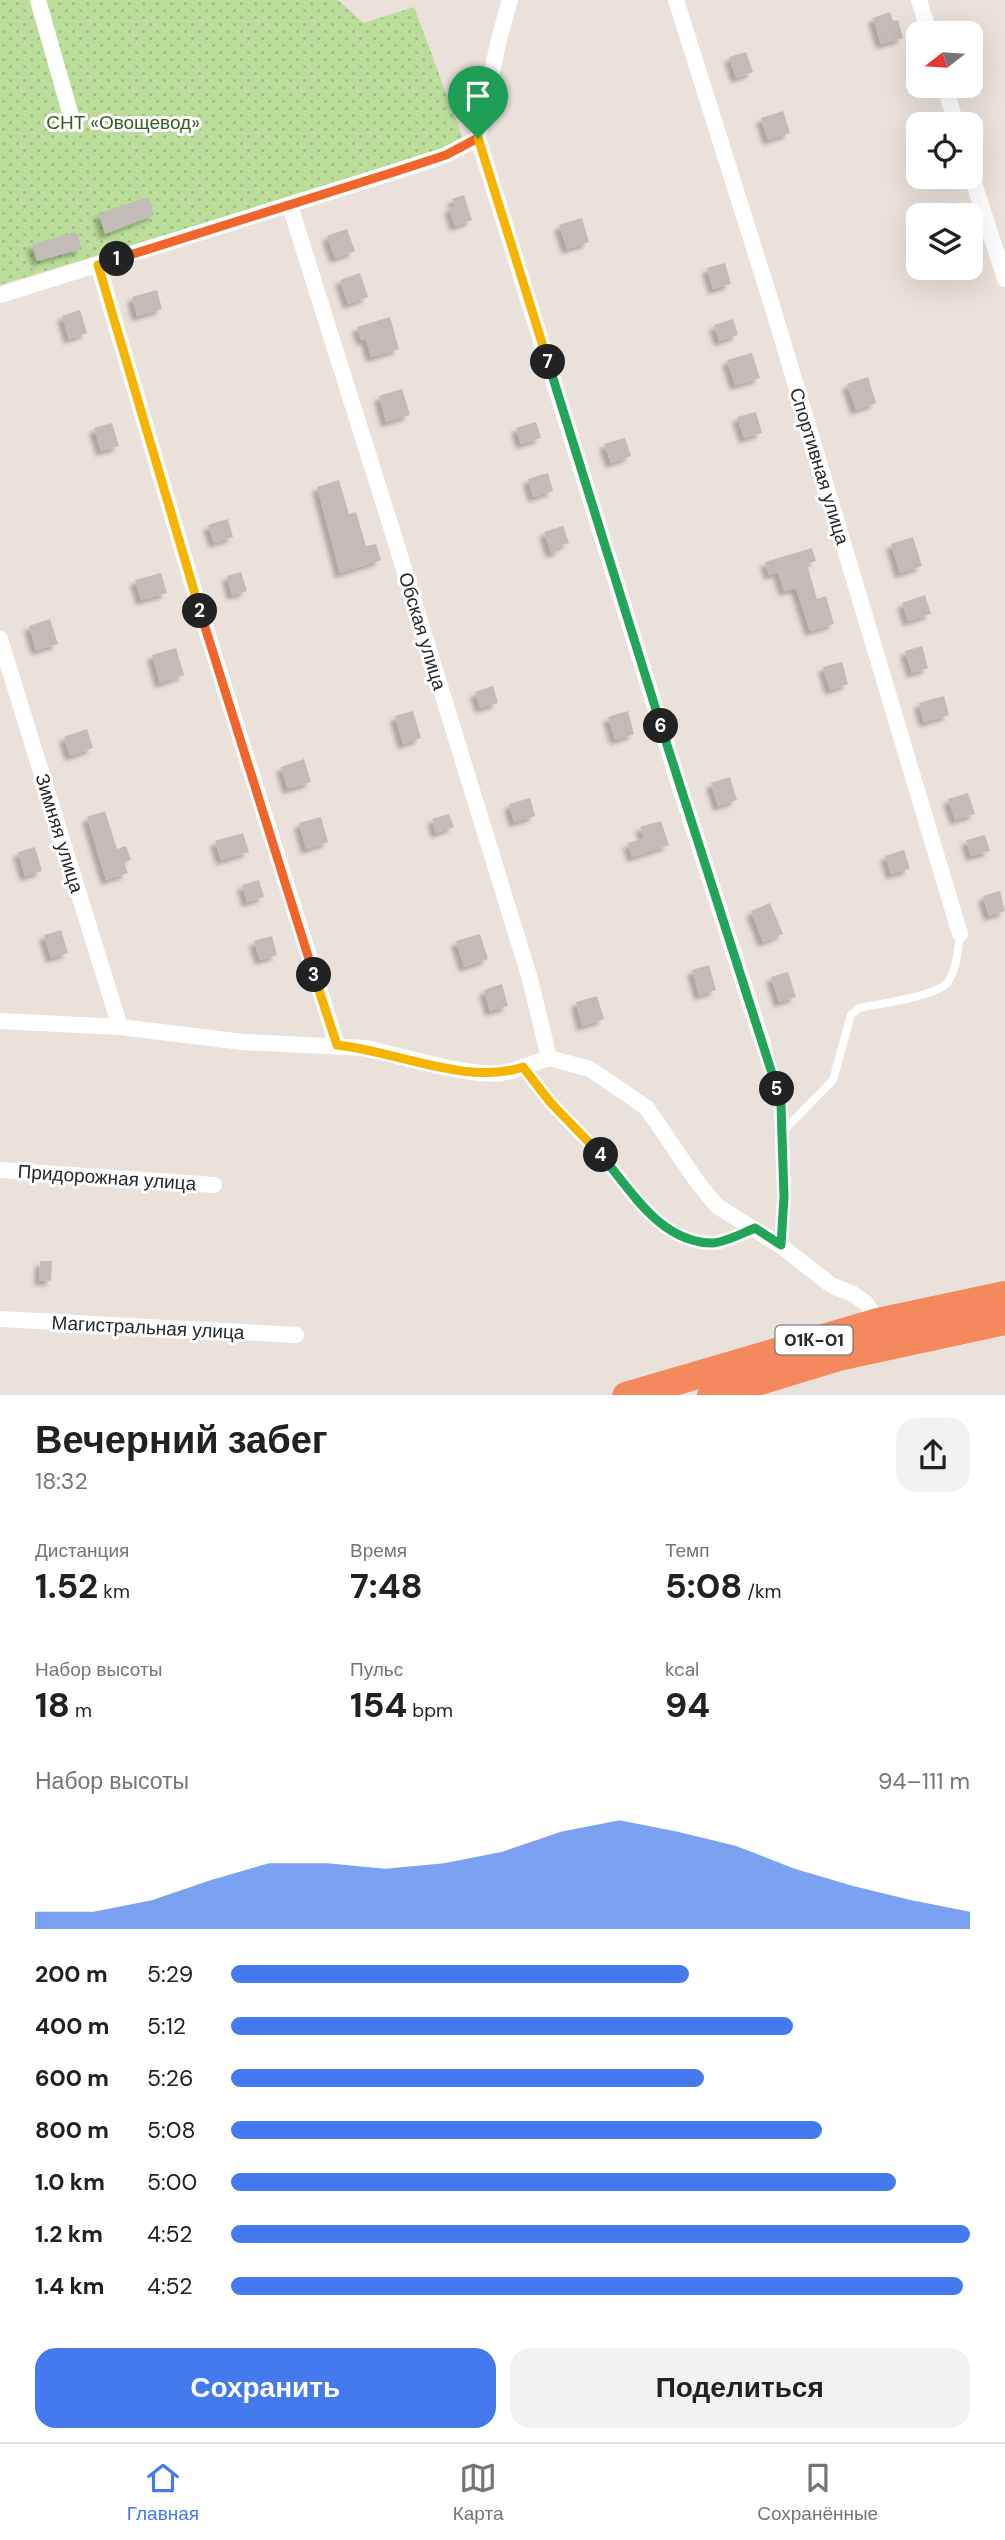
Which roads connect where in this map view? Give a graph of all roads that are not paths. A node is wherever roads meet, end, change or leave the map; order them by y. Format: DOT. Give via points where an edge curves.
graph roads {
  1 [pos="38,0"];
  2 [pos="510,0"];
  3 [pos="676,0"];
  4 [pos="919,0"];
  5 [pos="925,21"];
  6 [pos="73,123"];
  7 [pos="478,138"];
  8 [pos="976,189"];
  9 [pos="290,206"];
  10 [pos="98,265"];
  11 [pos="1005,279"];
  12 [pos="0,295"];
  13 [pos="0,639"];
  14 [pos="960,934"];
  15 [pos="0,1021"];
  16 [pos="120,1027"];
  17 [pos="337,1045"];
  18 [pos="764,1047"];
  19 [pos="548,1058"];
  20 [pos="523,1067"];
  21 [pos="781,1133"];
  22 [pos="0,1170"];
  23 [pos="214,1185"];
  24 [pos="755,1228"];
  25 [pos="781,1245"];
  26 [pos="1005,1295"];
  27 [pos="0,1319"];
  28 [pos="1005,1321"];
  29 [pos="878,1322"];
  30 [pos="296,1335"];
  31 [pos="626,1395"];
  32 [pos="711,1395"];
  1 -- 6 [label="street"];
  2 -- 7 [label="street"];
  3 -- 14 [label="street, Спортивная улица"];
  4 -- 5 [label="street"];
  7 -- 9 [label="street" via="446,155"];
  7 -- 18 [label="street"];
  8 -- 11 [label="street"];
  9 -- 10 [label="street"];
  9 -- 19 [label="street, Обская улица" via="530,979"];
  10 -- 12 [label="street"];
  10 -- 17 [label="street" via="199,607"];
  13 -- 16 [label="street, Зимняя улица"];
  14 -- 21 [label="lane" via="954,971 946,985 851,1015 833,1080"];
  15 -- 16 [label="street"];
  16 -- 17 [label="street" via="243,1042"];
  17 -- 20 [label="street" via="479,1073"];
  18 -- 21 [label="lane" via="781,1105"];
  19 -- 20 [label="street"];
  19 -- 24 [label="street" via="590,1069 647,1108 717,1206"];
  20 -- 24 [label="lane" via="670,1231 715,1243"];
  21 -- 25 [label="lane"];
  22 -- 23 [label="street, Придорожная улица"];
  24 -- 25 [label="street"];
  25 -- 29 [label="street" via="831,1285 866,1303"];
  26 -- 29 [label="highway, 01К-01"];
  27 -- 30 [label="street, Магистральная улица"];
  28 -- 32 [label="highway, 01К-01" via="838,1357"];
  29 -- 31 [label="highway, 01К-01"];
}
